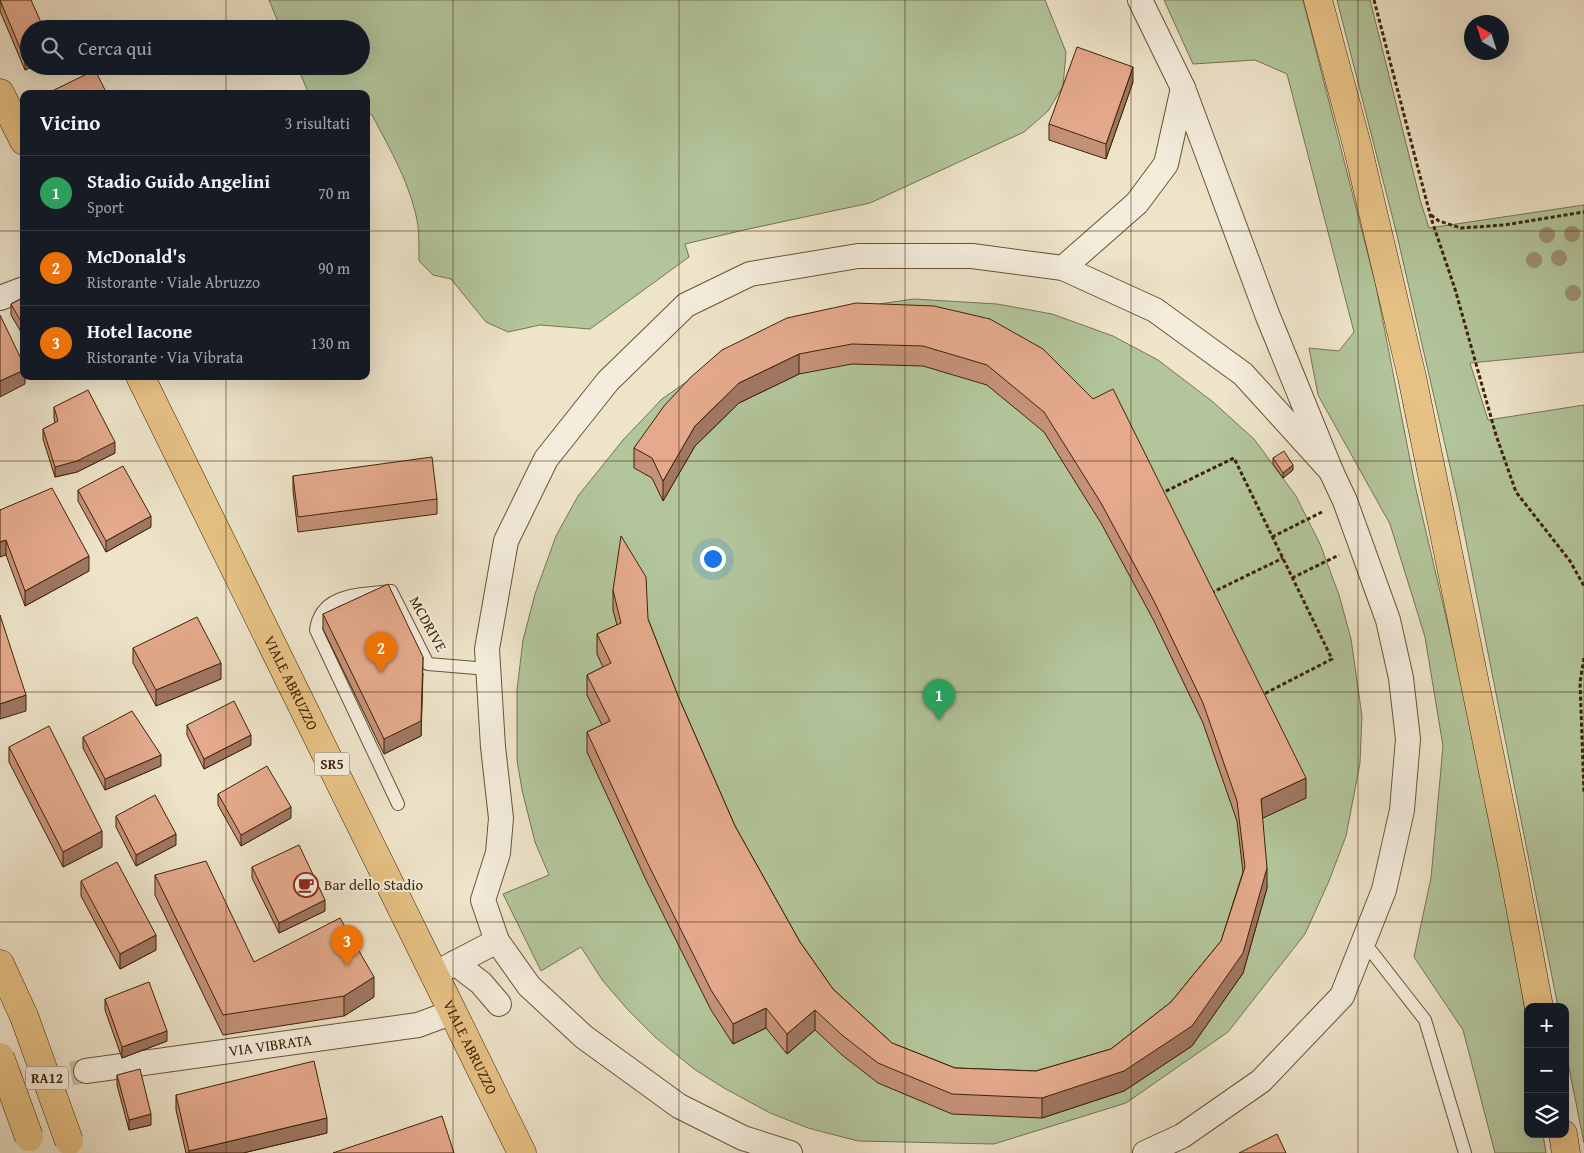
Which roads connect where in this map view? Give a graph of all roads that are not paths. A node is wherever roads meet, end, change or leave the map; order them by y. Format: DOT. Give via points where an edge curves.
graph roads {
  1 [pos="1140,0"];
  2 [pos="1318,0"];
  3 [pos="1183,88"];
  4 [pos="0,93"];
  5 [pos="20,133"];
  6 [pos="1062,268"];
  7 [pos="20,290"];
  8 [pos="0,298"];
  9 [pos="142,380"];
  10 [pos="1331,471"];
  11 [pos="488,670"];
  12 [pos="398,804"];
  13 [pos="497,941"];
  14 [pos="1364,942"];
  15 [pos="0,964"];
  16 [pos="445,968"];
  17 [pos="1538,1003"];
  18 [pos="499,1004"];
  19 [pos="453,1012"];
  20 [pos="0,1057"];
  21 [pos="86,1071"];
  22 [pos="1564,1138"];
  23 [pos="31,1145"];
  24 [pos="71,1147"];
  25 [pos="522,1153"];
  26 [pos="790,1153"];
  27 [pos="1145,1153"];
  28 [pos="1465,1153"];
  29 [pos="1566,1153"];
  1 -- 3 [label="street"];
  2 -- 17 [label="main road" via="1358,150 1412,377"];
  3 -- 6 [label="street" via="1166,164 1138,203"];
  3 -- 10 [label="street" via="1267,314"];
  4 -- 5 [label="main road"];
  6 -- 10 [label="street" via="1155,310 1243,374"];
  6 -- 11 [label="street" via="972,256 858,256 750,274 686,305 608,381 546,459 506,540 487,649"];
  7 -- 8 [label="street"];
  9 -- 16 [label="main road, VIALE ABRUZZO / SR5"];
  10 -- 14 [label="street" via="1388,620 1401,678 1408,739 1402,810 1384,890"];
  11 -- 12 [label="lane, MCDRIVE" via="428,664 391,591 342,598 331,603 319,616 316,630"];
  11 -- 13 [label="street" via="501,818 498,853 483,900"];
  13 -- 16 [label="street"];
  13 -- 26 [label="street" via="529,986 584,1037 680,1106 743,1138"];
  14 -- 27 [label="street" via="1342,996 1261,1081 1182,1136"];
  14 -- 28 [label="lane" via="1425,1020"];
  15 -- 24 [label="main road, RA12, bridge" via="24,1016"];
  16 -- 18 [label="street" via="482,984"];
  16 -- 19 [label="main road, VIALE ABRUZZO / SR5"];
  19 -- 21 [label="street, VIA VIBRATA" via="418,1025"];
  19 -- 25 [label="main road, VIALE ABRUZZO / SR5"];
  20 -- 23 [label="main road, RA12, bridge"];
  22 -- 29 [label="main road"];
}
